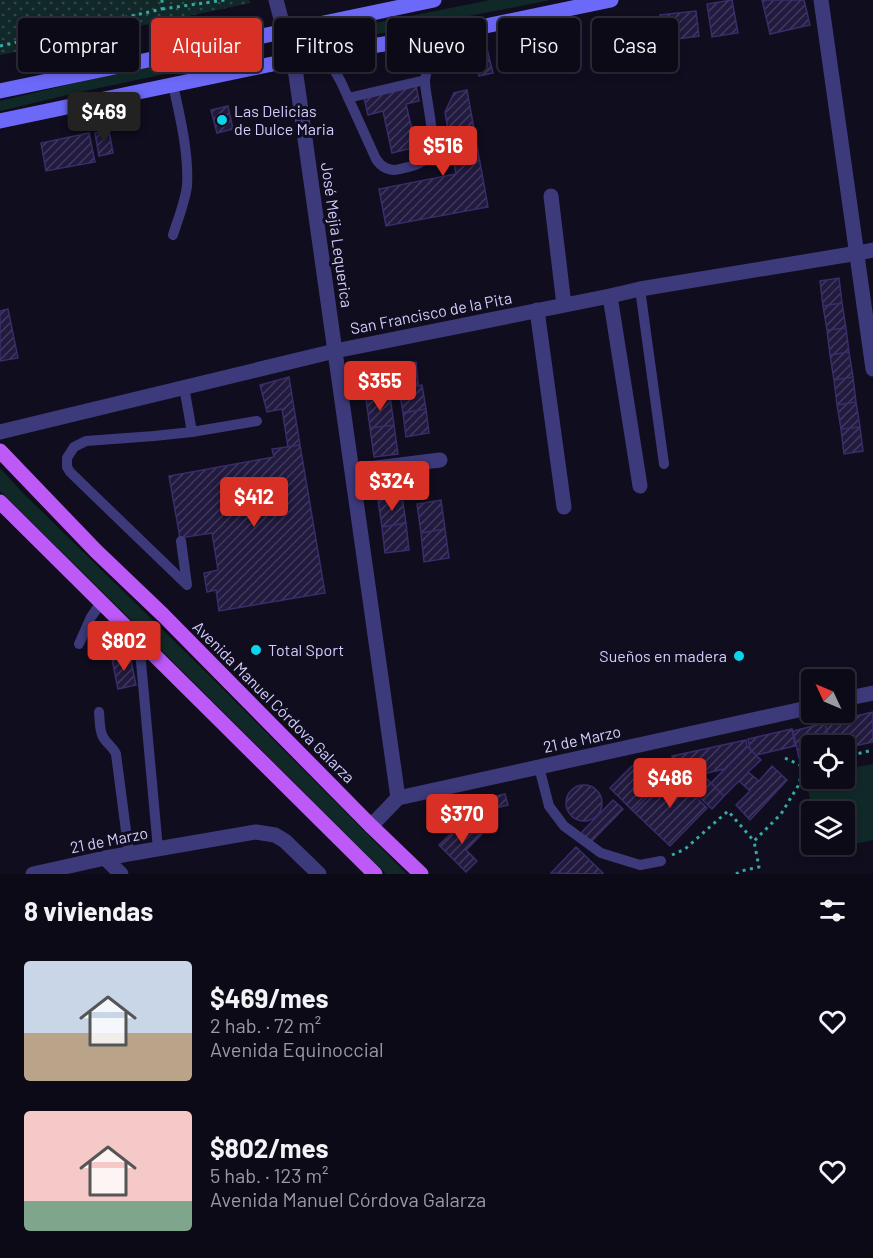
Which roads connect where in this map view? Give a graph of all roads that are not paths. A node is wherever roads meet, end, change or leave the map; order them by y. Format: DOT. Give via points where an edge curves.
graph roads {
  1 [pos="276,0"];
  2 [pos="611,0"];
  3 [pos="821,0"];
  4 [pos="428,1"];
  5 [pos="281,18"];
  6 [pos="346,18"];
  7 [pos="486,26"];
  8 [pos="274,33"];
  9 [pos="274,65"];
  10 [pos="295,72"];
  11 [pos="335,72"];
  12 [pos="427,72"];
  13 [pos="425,80"];
  14 [pos="173,85"];
  15 [pos="0,91"];
  16 [pos="348,98"];
  17 [pos="0,121"];
  18 [pos="551,196"];
  19 [pos="173,235"];
  20 [pos="865,252"];
  21 [pos="640,289"];
  22 [pos="610,296"];
  23 [pos="564,305"];
  24 [pos="537,310"];
  25 [pos="334,351"];
  26 [pos="873,369"];
  27 [pos="184,387"];
  28 [pos="257,421"];
  29 [pos="0,432"];
  30 [pos="192,432"];
  31 [pos="0,451"];
  32 [pos="440,460"];
  33 [pos="664,464"];
  34 [pos="352,471"];
  35 [pos="640,486"];
  36 [pos="0,502"];
  37 [pos="564,507"];
  38 [pos="181,541"];
  39 [pos="101,603"];
  40 [pos="139,640"];
  41 [pos="79,644"];
  42 [pos="873,693"];
  43 [pos="855,697"];
  44 [pos="801,709"];
  45 [pos="99,712"];
  46 [pos="539,767"];
  47 [pos="398,798"];
  48 [pos="371,826"];
  49 [pos="158,849"];
  50 [pos="129,854"];
  51 [pos="105,858"];
  52 [pos="661,861"];
  53 [pos="33,874"];
  54 [pos="121,874"];
  55 [pos="319,874"];
  56 [pos="375,874"];
  57 [pos="421,874"];
  1 -- 5 [label="street, José Mejia Lequerica"];
  2 -- 7 [label="main road"];
  3 -- 20 [label="street"];
  4 -- 6 [label="main road"];
  8 -- 15 [label="main road"];
  9 -- 14 [label="main road"];
  10 -- 25 [label="street, José Mejia Lequerica"];
  11 -- 16 [label="lane"];
  12 -- 13 [label="lane"];
  13 -- 16 [label="lane"];
  13 -- 16 [label="lane" via="432,130 430,153 415,166 395,171 380,165"];
  14 -- 17 [label="main road"];
  14 -- 19 [label="lane" via="187,186"];
  18 -- 23 [label="street"];
  20 -- 21 [label="street, San Francisco de la Pita"];
  20 -- 26 [label="street"];
  21 -- 22 [label="street, San Francisco de la Pita"];
  21 -- 33 [label="lane"];
  22 -- 23 [label="street, San Francisco de la Pita"];
  22 -- 35 [label="street"];
  23 -- 24 [label="street, San Francisco de la Pita"];
  24 -- 25 [label="street, San Francisco de la Pita"];
  24 -- 37 [label="street"];
  25 -- 27 [label="street, San Francisco de la Pita"];
  25 -- 34 [label="street, José Mejia Lequerica"];
  27 -- 29 [label="street, San Francisco de la Pita"];
  27 -- 30 [label="lane"];
  28 -- 30 [label="lane"];
  30 -- 38 [label="lane" via="86,441 74,447 67,458 70,472 187,585"];
  31 -- 48 [label="main road, Avenida Manuel Córdova Galarza"];
  32 -- 34 [label="street"];
  34 -- 47 [label="street, José Mejia Lequerica"];
  36 -- 39 [label="main road"];
  39 -- 40 [label="main road"];
  39 -- 41 [label="lane"];
  40 -- 49 [label="lane"];
  40 -- 56 [label="main road"];
  42 -- 43 [label="street"];
  44 -- 46 [label="street, 21 de Marzo"];
  45 -- 50 [label="lane" via="101,732 116,754"];
  46 -- 47 [label="street, 21 de Marzo"];
  46 -- 52 [label="lane" via="549,806 564,826 601,853 640,865"];
  47 -- 48 [label="street"];
  48 -- 57 [label="main road, Avenida Manuel Córdova Galarza"];
  49 -- 50 [label="street, 21 de Marzo"];
  49 -- 55 [label="street, 21 de Marzo" via="256,832 285,841"];
  50 -- 51 [label="street, 21 de Marzo"];
  51 -- 53 [label="street, 21 de Marzo"];
  51 -- 54 [label="street"];
}
